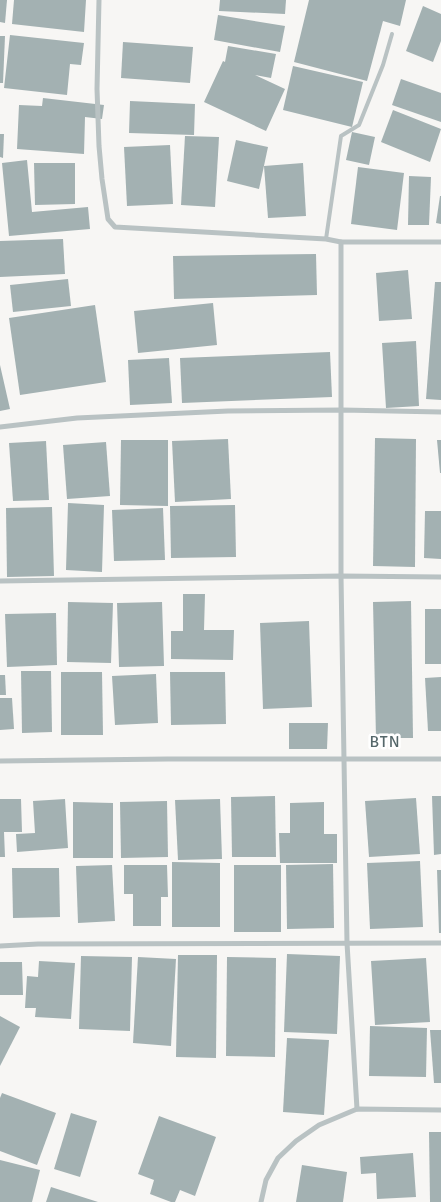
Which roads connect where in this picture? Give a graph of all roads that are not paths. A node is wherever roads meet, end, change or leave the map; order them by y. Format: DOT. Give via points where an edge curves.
graph roads {
  1 [pos="100,1"];
  2 [pos="392,34"];
  3 [pos="326,239"];
  4 [pos="341,242"];
  5 [pos="441,242"];
  6 [pos="342,410"];
  7 [pos="441,412"];
  8 [pos="0,427"];
  9 [pos="341,576"];
  10 [pos="441,577"];
  11 [pos="0,581"];
  12 [pos="441,759"];
  13 [pos="345,760"];
  14 [pos="0,761"];
  15 [pos="347,943"];
  16 [pos="441,943"];
  17 [pos="0,946"];
  18 [pos="358,1109"];
  19 [pos="441,1110"];
  20 [pos="261,1202"];
  1 -- 3 [label="street" via="97,89 102,179 108,219 116,227"];
  2 -- 3 [label="lane" via="359,126 342,136"];
  3 -- 4 [label="street"];
  4 -- 5 [label="street"];
  4 -- 6 [label="street"];
  6 -- 7 [label="street"];
  6 -- 8 [label="street" via="96,417"];
  6 -- 9 [label="street"];
  9 -- 10 [label="street"];
  9 -- 11 [label="street"];
  9 -- 13 [label="street"];
  12 -- 13 [label="street"];
  13 -- 14 [label="street"];
  13 -- 15 [label="street"];
  15 -- 16 [label="street"];
  15 -- 17 [label="street"];
  15 -- 18 [label="street"];
  18 -- 19 [label="street"];
  18 -- 20 [label="street" via="319,1125 296,1140 278,1158 266,1180"];
}
